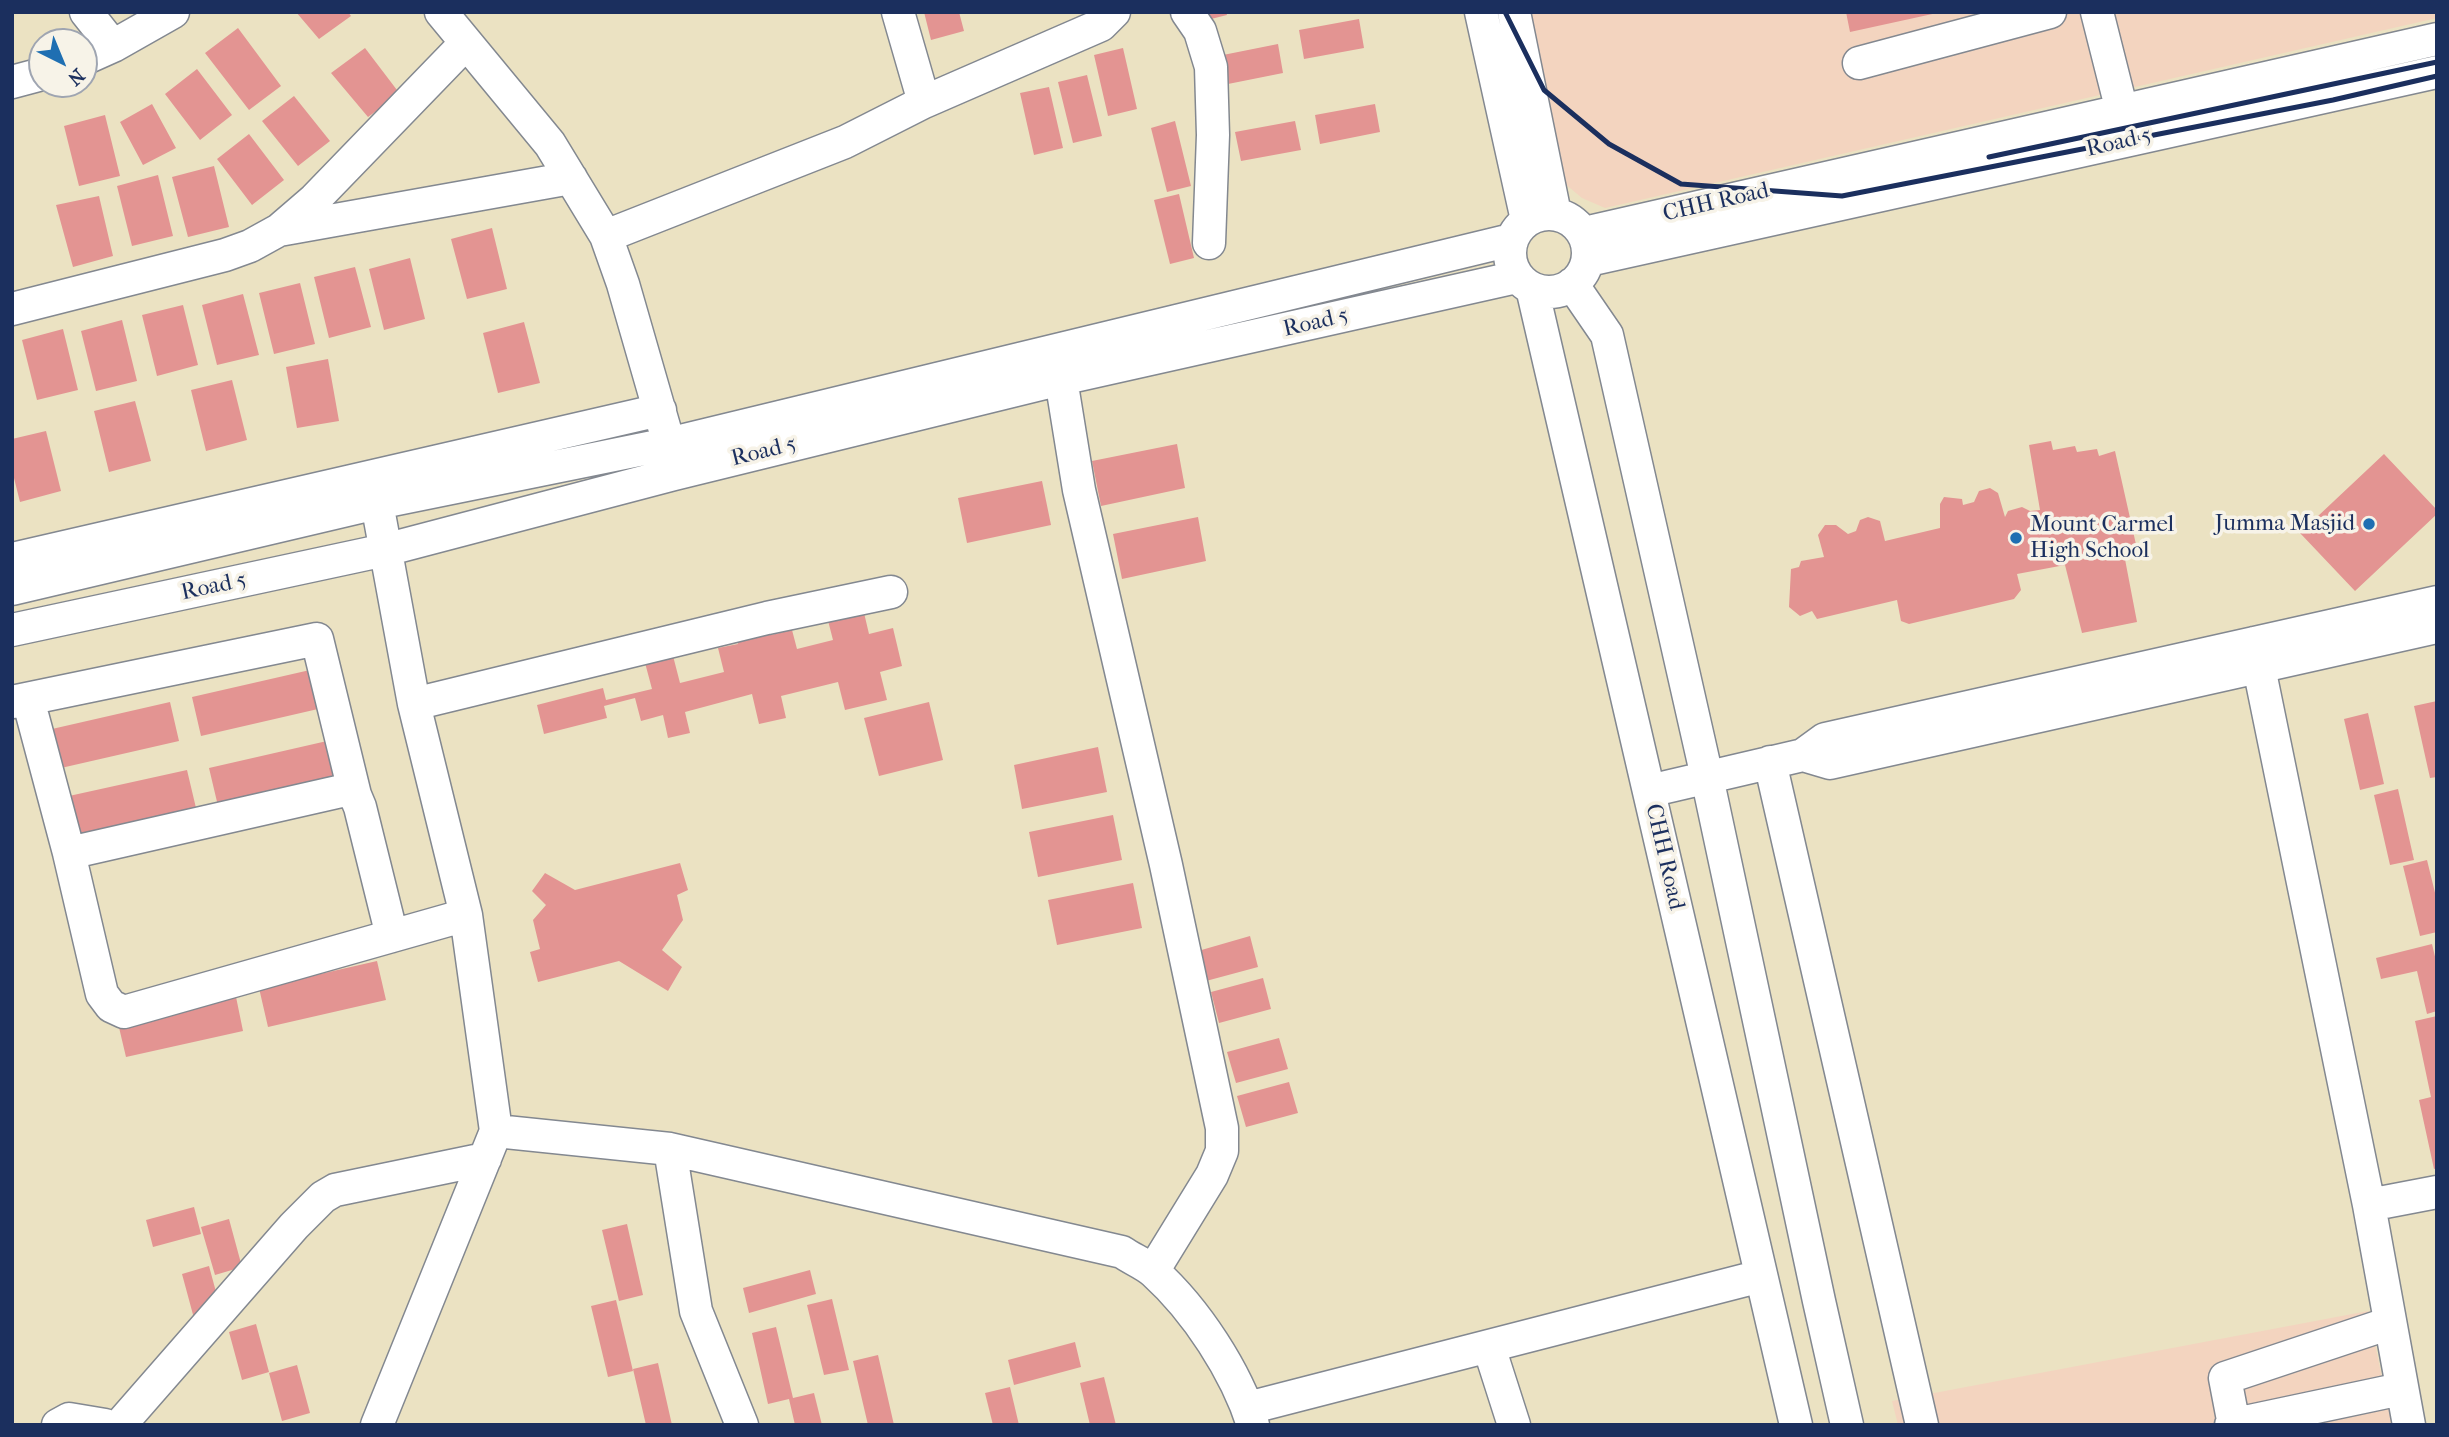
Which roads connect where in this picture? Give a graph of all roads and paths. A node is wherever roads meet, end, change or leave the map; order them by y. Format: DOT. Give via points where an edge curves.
graph roads {
  1 [pos="86,12"];
  2 [pos="173,12"];
  3 [pos="441,12"];
  4 [pos="898,12"];
  5 [pos="1114,12"];
  6 [pos="1187,12"];
  7 [pos="1480,12"];
  8 [pos="1514,12"];
  9 [pos="2050,12"];
  10 [pos="2097,12"];
  11 [pos="2437,39"];
  12 [pos="466,43"];
  13 [pos="113,46"];
  14 [pos="98,53"];
  15 [pos="1859,63"];
  16 [pos="2437,72"];
  17 [pos="924,102"];
  18 [pos="2122,111"];
  19 [pos="1849,173"];
  20 [pos="571,178"];
  21 [pos="1801,214"];
  22 [pos="1531,224"];
  23 [pos="279,230"];
  24 [pos="606,236"];
  25 [pos="1209,243"];
  26 [pos="1582,259"];
  27 [pos="1525,283"];
  28 [pos="12,309"];
  29 [pos="1061,379"];
  30 [pos="660,411"];
  31 [pos="668,444"];
  32 [pos="674,474"];
  33 [pos="377,503"];
  34 [pos="386,550"];
  35 [pos="12,559"];
  36 [pos="12,589"];
  37 [pos="891,592"];
  38 [pos="2437,602"];
  39 [pos="2437,626"];
  40 [pos="12,630"];
  41 [pos="2257,655"];
  42 [pos="20,700"];
  43 [pos="414,704"];
  44 [pos="1770,762"];
  45 [pos="1707,777"];
  46 [pos="1649,791"];
  47 [pos="355,795"];
  48 [pos="69,853"];
  49 [pos="466,915"];
  50 [pos="392,936"];
  51 [pos="491,1145"];
  52 [pos="670,1149"];
  53 [pos="2437,1192"];
  54 [pos="2370,1205"];
  55 [pos="1153,1271"];
  56 [pos="1761,1276"];
  57 [pos="2390,1323"];
  58 [pos="1489,1347"];
  59 [pos="2401,1389"];
  60 [pos="1250,1416"];
  61 [pos="2233,1424"];
  62 [pos="58,1425"];
  63 [pos="105,1425"];
  64 [pos="120,1425"];
  65 [pos="377,1425"];
  66 [pos="742,1425"];
  67 [pos="1514,1425"];
  68 [pos="1796,1425"];
  69 [pos="1847,1425"];
  70 [pos="1922,1425"];
  71 [pos="2409,1425"];
  1 -- 13 [label="street"];
  2 -- 13 [label="street"];
  3 -- 12 [label="street"];
  4 -- 17 [label="street"];
  5 -- 17 [label="street" via="1101,25"];
  6 -- 25 [label="street" via="1200,31 1211,67"];
  7 -- 22 [label="street"];
  8 -- 22 [label="street"];
  9 -- 15 [label="street"];
  10 -- 18 [label="street"];
  11 -- 18 [label="street, Road 5"];
  12 -- 20 [label="street" via="550,144"];
  12 -- 23 [label="street" via="315,199"];
  13 -- 14 [label="street"];
  16 -- 21 [label="street, Road 5"];
  17 -- 24 [label="street" via="845,142"];
  18 -- 19 [label="street, Road 5"];
  19 -- 26 [label="street, CHH Road"];
  20 -- 23 [label="street"];
  20 -- 24 [label="street"];
  21 -- 26 [label="street, CHH Road"];
  22 -- 26 [label="street" via="1572,221"];
  22 -- 27 [label="street" via="1509,253 1511,266"];
  22 -- 31 [label="street, Road 5"];
  23 -- 28 [label="street" via="225,255"];
  24 -- 30 [label="street"];
  26 -- 27 [label="street" via="1552,292"];
  26 -- 45 [label="street" via="1607,335"];
  27 -- 29 [label="street, Road 5"];
  27 -- 46 [label="street, CHH Road"];
  29 -- 32 [label="street, Road 5"];
  29 -- 55 [label="street" via="1079,490 1222,1128 1222,1152 1212,1175"];
  30 -- 31 [label="street"];
  30 -- 35 [label="street"];
  31 -- 32 [label="street"];
  31 -- 33 [label="street, Road 5"];
  32 -- 34 [label="street, Road 5"];
  33 -- 34 [label="street"];
  33 -- 36 [label="street, Road 5"];
  34 -- 40 [label="street, Road 5"];
  34 -- 43 [label="street"];
  37 -- 43 [label="street"];
  38 -- 41 [label="street"];
  39 -- 41 [label="street"];
  41 -- 44 [label="street" via="1825,739 1803,755"];
  41 -- 54 [label="street"];
  42 -- 47 [label="street" via="317,639"];
  42 -- 48 [label="street"];
  43 -- 49 [label="street"];
  44 -- 45 [label="street"];
  44 -- 70 [label="street"];
  45 -- 46 [label="street"];
  45 -- 69 [label="street"];
  46 -- 56 [label="street, CHH Road"];
  47 -- 48 [label="street" via="346,790"];
  47 -- 50 [label="street"];
  48 -- 50 [label="street" via="102,993 111,1006 124,1012"];
  49 -- 50 [label="street"];
  49 -- 51 [label="street"];
  51 -- 52 [label="street"];
  51 -- 64 [label="street" via="323,1197"];
  51 -- 65 [label="street"];
  52 -- 55 [label="street" via="1122,1252"];
  52 -- 66 [label="street" via="696,1311"];
  53 -- 54 [label="street"];
  54 -- 57 [label="street"];
  55 -- 60 [label="street" via="1223,1359"];
  56 -- 58 [label="street"];
  56 -- 68 [label="street, CHH Road"];
  57 -- 59 [label="street"];
  57 -- 61 [label="street" via="2225,1378"];
  58 -- 60 [label="street"];
  58 -- 67 [label="street"];
  59 -- 61 [label="street"];
  59 -- 71 [label="street"];
  62 -- 63 [label="street" via="69,1419"];
}
